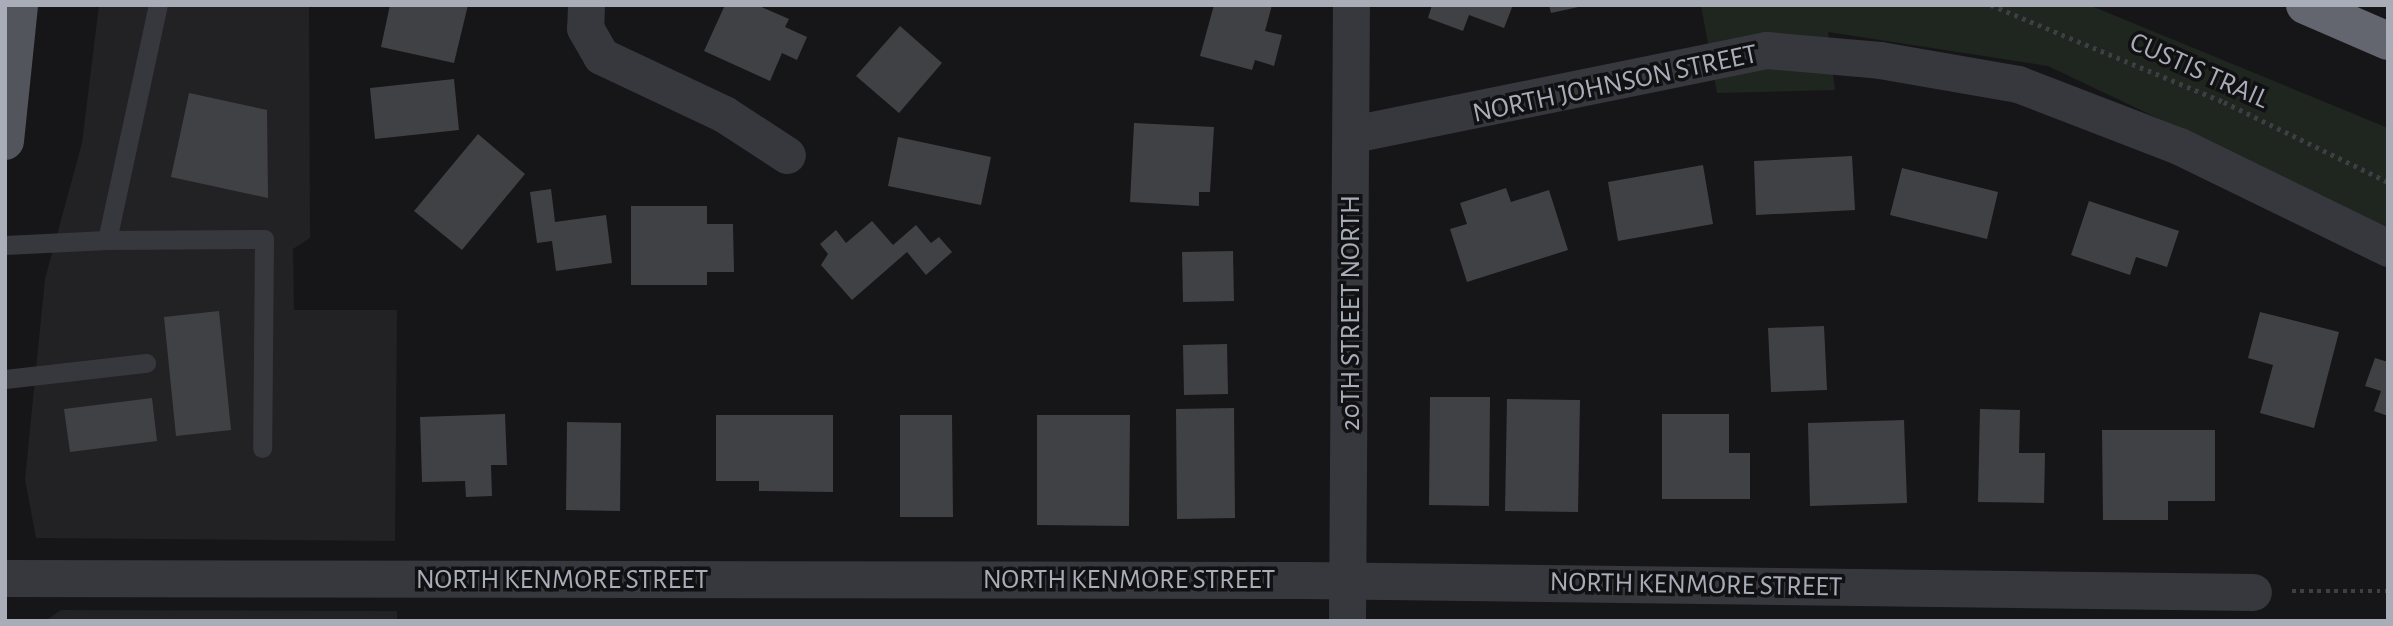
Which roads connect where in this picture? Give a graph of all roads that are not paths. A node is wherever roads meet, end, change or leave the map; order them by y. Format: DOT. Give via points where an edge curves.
graph roads {
  1 [pos="19,5"];
  2 [pos="158,5"];
  3 [pos="586,5"];
  4 [pos="1351,5"];
  5 [pos="2305,5"];
  6 [pos="2388,41"];
  7 [pos="1353,134"];
  8 [pos="5,141"];
  9 [pos="787,155"];
  10 [pos="107,240"];
  11 [pos="5,245"];
  12 [pos="2388,248"];
  13 [pos="146,363"];
  14 [pos="5,379"];
  15 [pos="262,448"];
  16 [pos="5,578"];
  17 [pos="1349,581"];
  18 [pos="2253,592"];
  19 [pos="1347,621"];
  1 -- 8 [label="main road"];
  2 -- 10 [label="lane"];
  3 -- 9 [label="street" via="585,28 601,57 724,114"];
  4 -- 7 [label="street, 20TH STREET NORTH"];
  5 -- 6 [label="highway"];
  7 -- 12 [label="street, NORTH JOHNSON STREET" via="1766,50 1880,60 2018,84 2179,146"];
  7 -- 17 [label="street, 20TH STREET NORTH"];
  10 -- 11 [label="lane"];
  10 -- 15 [label="lane" via="264,239"];
  13 -- 14 [label="lane"];
  16 -- 17 [label="street, NORTH KENMORE STREET"];
  17 -- 18 [label="street, NORTH KENMORE STREET"];
  17 -- 19 [label="street, 20TH STREET NORTH"];
}
